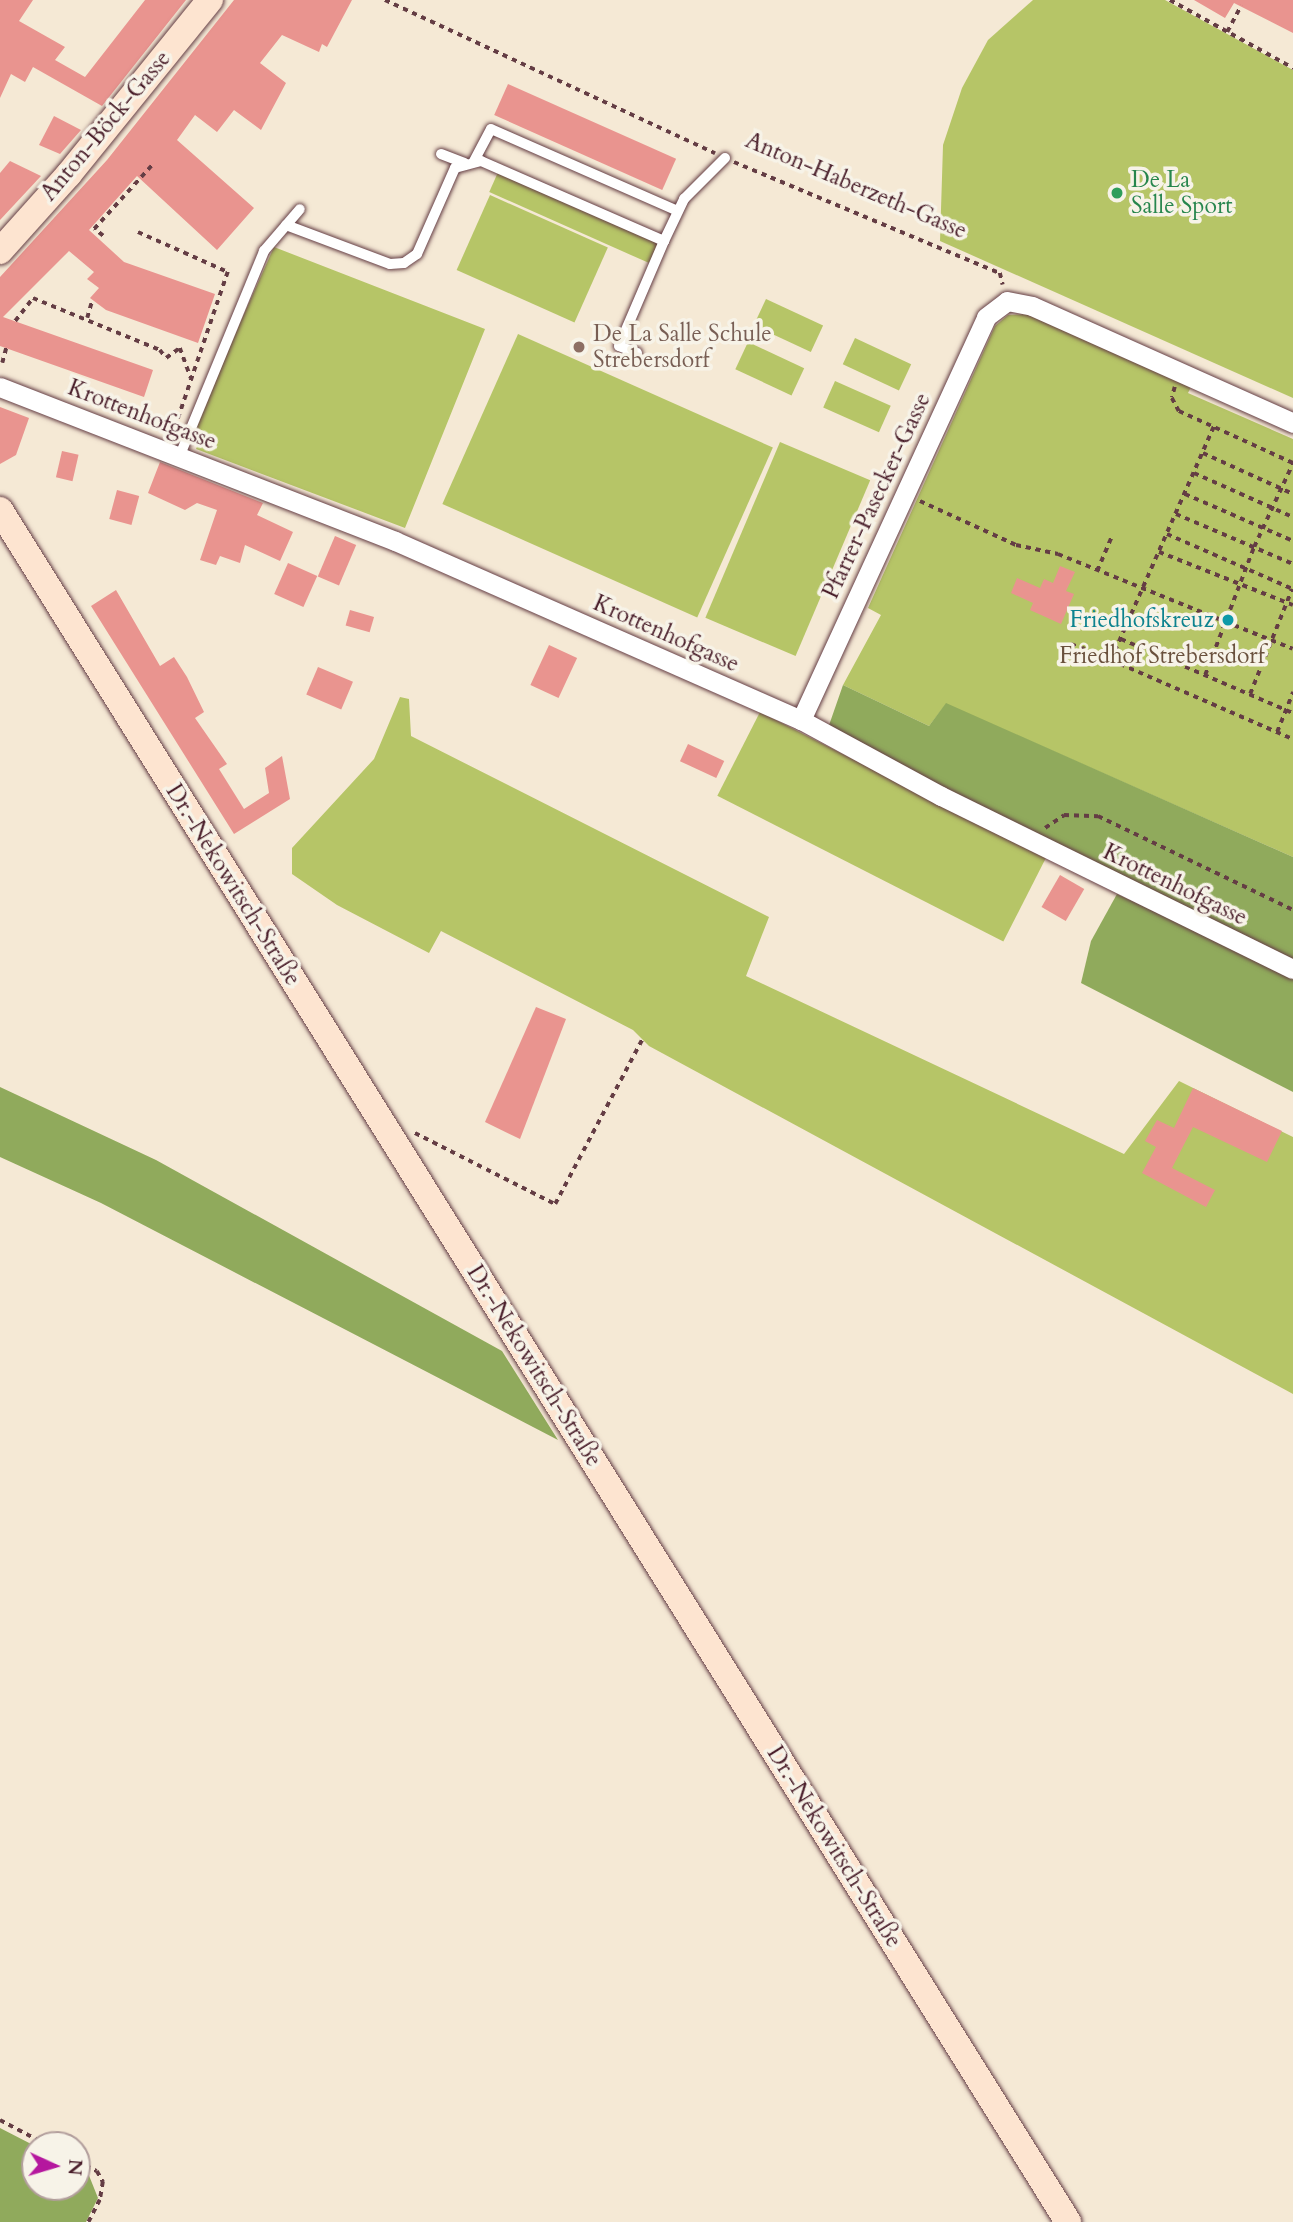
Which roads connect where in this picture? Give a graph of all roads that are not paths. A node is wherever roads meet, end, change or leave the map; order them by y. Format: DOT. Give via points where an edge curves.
graph roads {
  1 [pos="210,0"];
  2 [pos="441,154"];
  3 [pos="725,158"];
  4 [pos="469,162"];
  5 [pos="300,209"];
  6 [pos="678,211"];
  7 [pos="286,225"];
  8 [pos="664,240"];
  9 [pos="0,251"];
  10 [pos="637,353"];
  11 [pos="0,387"];
  12 [pos="1293,423"];
  13 [pos="180,455"];
  14 [pos="0,510"];
  15 [pos="801,720"];
  16 [pos="1293,969"];
  17 [pos="1068,2222"];
  1 -- 9 [label="main road, Anton-Böck-Gasse" via="69,174"];
  2 -- 4 [label="lane"];
  3 -- 6 [label="lane"];
  4 -- 6 [label="lane" via="491,129"];
  4 -- 7 [label="lane" via="455,168 417,254 404,264 390,264"];
  4 -- 8 [label="lane"];
  5 -- 7 [label="lane"];
  6 -- 8 [label="lane"];
  7 -- 13 [label="lane" via="264,251"];
  8 -- 10 [label="lane" via="619,346"];
  11 -- 13 [label="street, Krottenhofgasse"];
  12 -- 15 [label="street, Pfarrer-Pasecker-Gasse" via="1032,306 1007,301 986,317"];
  13 -- 15 [label="street, Krottenhofgasse" via="395,541"];
  14 -- 17 [label="main road, Dr.-Nekowitsch-Straße"];
  15 -- 16 [label="street, Krottenhofgasse" via="1036,843"];
}
